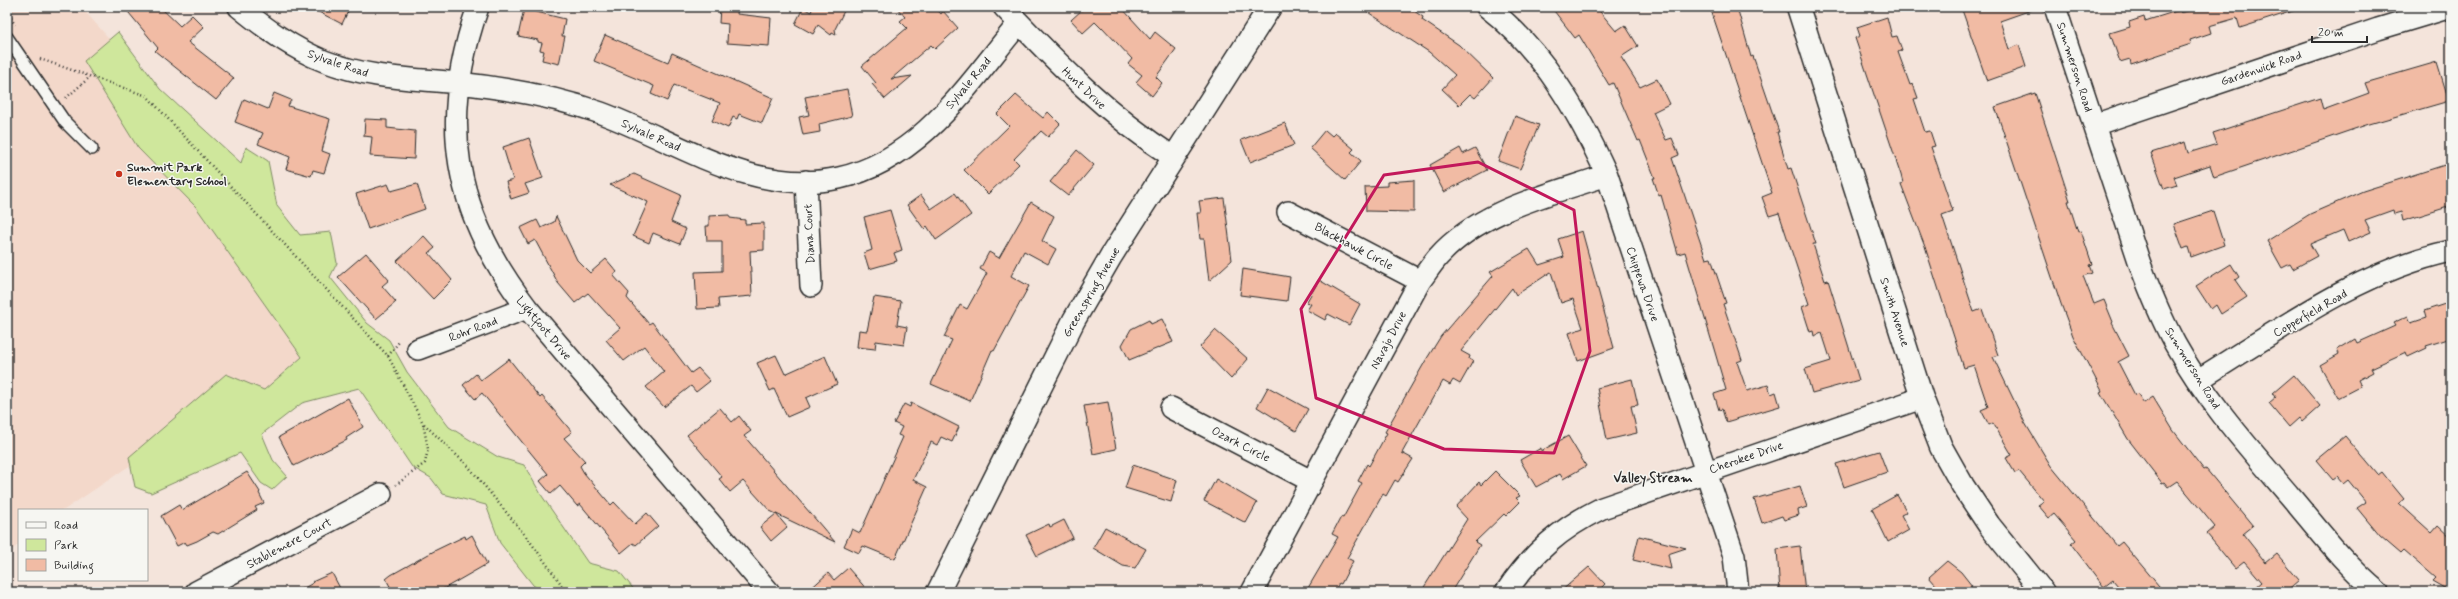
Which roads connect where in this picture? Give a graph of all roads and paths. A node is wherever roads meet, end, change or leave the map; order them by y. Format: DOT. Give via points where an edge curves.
graph roads {
  1 [pos="239,7"];
  2 [pos="478,7"];
  3 [pos="1004,7"];
  4 [pos="1270,7"];
  5 [pos="1487,7"];
  6 [pos="1798,7"];
  7 [pos="2055,7"];
  8 [pos="2451,8"];
  9 [pos="7,11"];
  10 [pos="1019,23"];
  11 [pos="20,31"];
  12 [pos="7,37"];
  13 [pos="36,58"];
  14 [pos="90,77"];
  15 [pos="459,84"];
  16 [pos="66,98"];
  17 [pos="2094,125"];
  18 [pos="92,149"];
  19 [pos="1173,158"];
  20 [pos="1607,175"];
  21 [pos="806,181"];
  22 [pos="1288,212"];
  23 [pos="2451,251"];
  24 [pos="1420,281"];
  25 [pos="811,286"];
  26 [pos="527,308"];
  27 [pos="409,345"];
  28 [pos="388,356"];
  29 [pos="2198,380"];
  30 [pos="1922,398"];
  31 [pos="1171,408"];
  32 [pos="423,423"];
  33 [pos="1707,470"];
  34 [pos="1311,481"];
  35 [pos="381,494"];
  36 [pos="196,592"];
  37 [pos="567,592"];
  38 [pos="769,592"];
  39 [pos="938,592"];
  40 [pos="1252,592"];
  41 [pos="1506,592"];
  42 [pos="1738,592"];
  43 [pos="2043,592"];
  44 [pos="2378,592"];
  1 -- 15 [label="street, Sylvale Road" via="292,47 324,61 384,78"];
  2 -- 15 [label="street, Lightfoot Drive" via="466,47"];
  3 -- 10 [label="street, Hunt Drive"];
  4 -- 19 [label="main road, Greenspring Avenue"];
  5 -- 20 [label="street, Chippewa Drive" via="1547,70 1587,132"];
  6 -- 30 [label="main road, Smith Avenue"];
  7 -- 17 [label="street, Summerson Road"];
  8 -- 17 [label="street, Gardenwick Road" via="2378,29"];
  9 -- 11 [label="path"];
  10 -- 19 [label="street, Hunt Drive" via="1106,109"];
  10 -- 21 [label="street, Sylvale Road" via="948,108 907,147 863,171 838,178"];
  12 -- 18 [label="lane" via="65,122"];
  13 -- 14 [label="path"];
  14 -- 16 [label="path"];
  14 -- 28 [label="path" via="147,96"];
  15 -- 21 [label="street, Sylvale Road" via="516,92 568,104 600,113 742,172 774,180"];
  15 -- 26 [label="street, Lightfoot Drive" via="457,149 462,182 488,251 505,280"];
  17 -- 29 [label="street, Summerson Road" via="2154,301"];
  19 -- 39 [label="main road, Greenspring Avenue" via="1074,320"];
  20 -- 24 [label="street, Navajo Drive" via="1510,208 1480,223 1439,256"];
  20 -- 33 [label="street, Chippewa Drive"];
  21 -- 25 [label="street, Diana Court"];
  22 -- 24 [label="street, Blackhawk Circle"];
  23 -- 29 [label="street, Copperfield Road" via="2406,266 2335,296"];
  24 -- 34 [label="street, Navajo Drive"];
  26 -- 27 [label="street, Rohr Road"];
  26 -- 38 [label="street, Lightfoot Drive"];
  27 -- 28 [label="path"];
  28 -- 32 [label="path"];
  29 -- 44 [label="street, Summerson Road" via="2224,417 2358,576"];
  30 -- 33 [label="street, Cherokee Drive"];
  30 -- 43 [label="main road, Smith Avenue" via="1941,447 1963,486 1989,525"];
  31 -- 34 [label="street, Ozark Circle"];
  32 -- 35 [label="path" via="428,449 425,463 405,480"];
  32 -- 37 [label="path" via="469,467 529,540"];
  33 -- 41 [label="street, Cherokee Drive" via="1602,508 1577,520 1555,535 1536,553"];
  33 -- 42 [label="street, Chippewa Drive" via="1734,556"];
  34 -- 40 [label="street, Navajo Drive"];
  35 -- 36 [label="street, Stablemere Court"];
}
